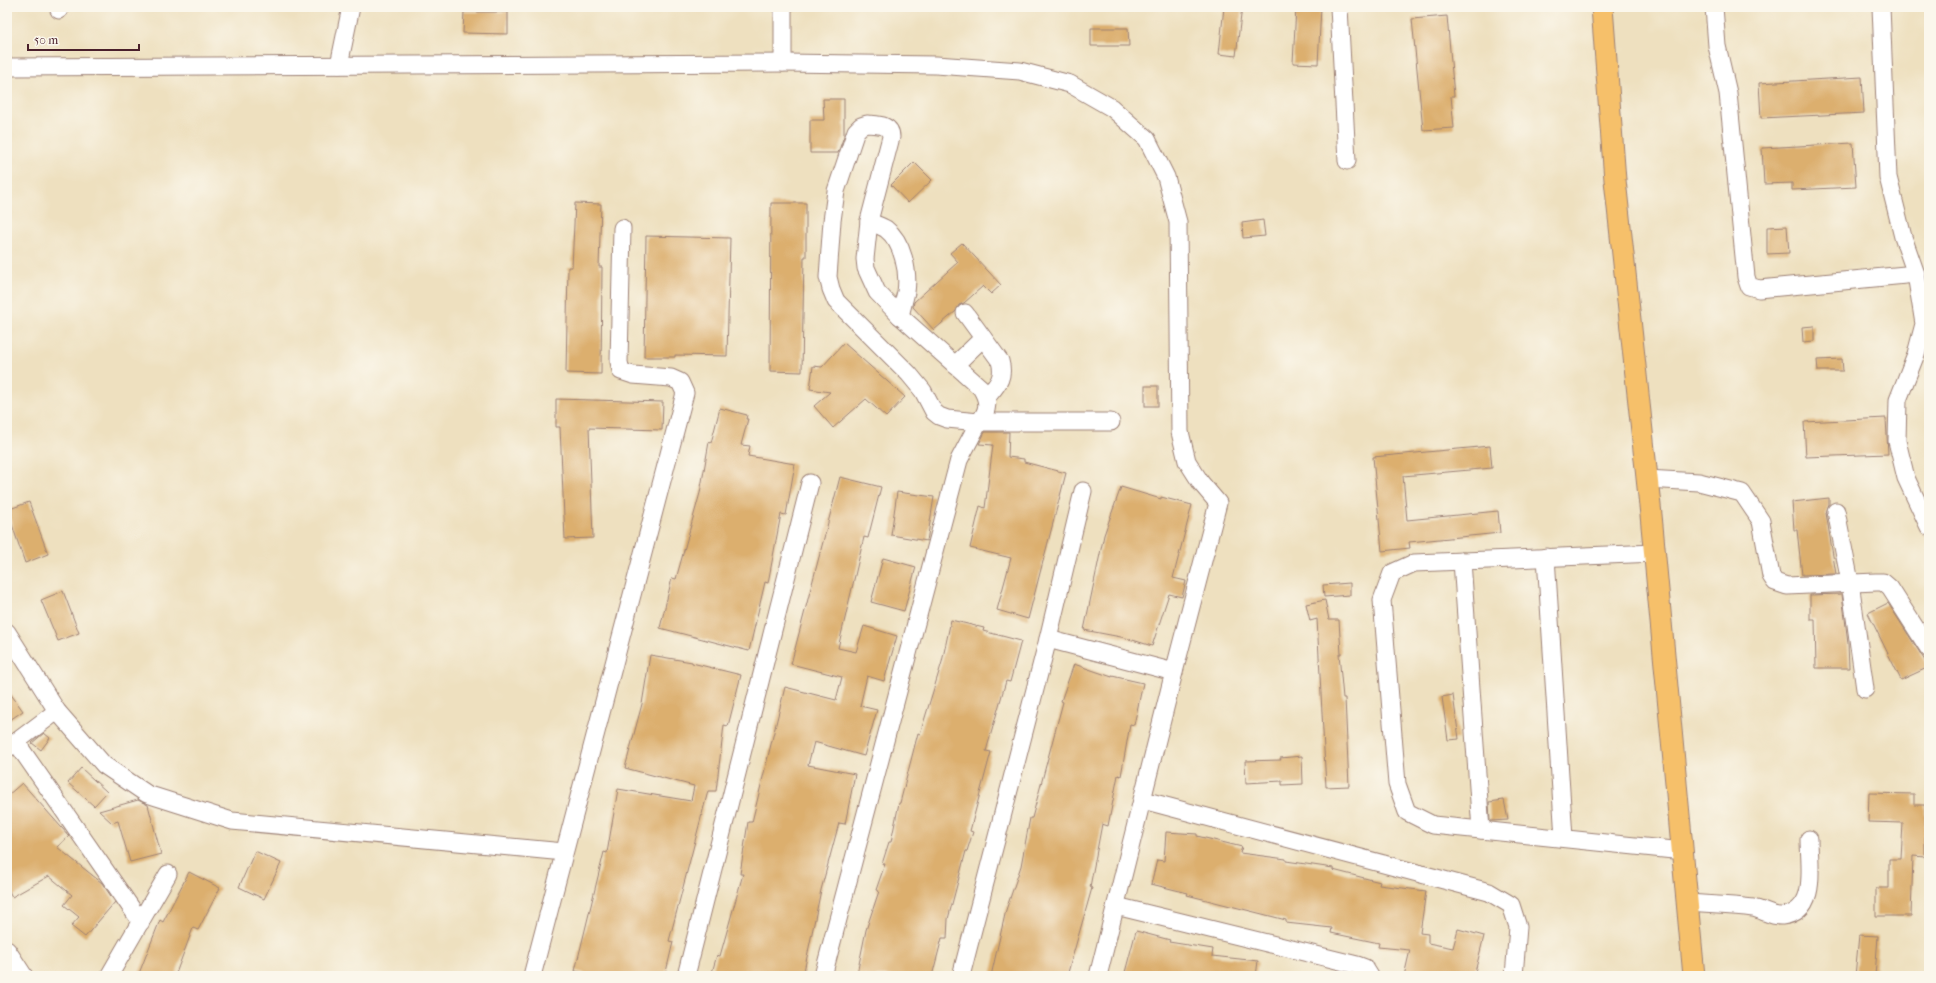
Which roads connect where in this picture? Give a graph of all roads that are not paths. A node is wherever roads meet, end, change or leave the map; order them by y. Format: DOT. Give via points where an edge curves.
graph roads {
  1 [pos="351,7"];
  2 [pos="783,7"];
  3 [pos="1339,7"];
  4 [pos="1602,7"];
  5 [pos="1714,7"];
  6 [pos="1882,7"];
  7 [pos="783,63"];
  8 [pos="339,65"];
  9 [pos="7,67"];
  10 [pos="1347,161"];
  11 [pos="869,221"];
  12 [pos="622,228"];
  13 [pos="1916,274"];
  14 [pos="965,313"];
  15 [pos="900,316"];
  16 [pos="983,338"];
  17 [pos="955,365"];
  18 [pos="987,397"];
  19 [pos="979,422"];
  20 [pos="1111,422"];
  21 [pos="1647,479"];
  22 [pos="810,483"];
  23 [pos="1083,491"];
  24 [pos="1836,511"];
  25 [pos="1929,527"];
  26 [pos="1655,552"];
  27 [pos="1546,557"];
  28 [pos="1462,561"];
  29 [pos="1850,582"];
  30 [pos="7,632"];
  31 [pos="1048,639"];
  32 [pos="1929,649"];
  33 [pos="1174,672"];
  34 [pos="1865,689"];
  35 [pos="57,711"];
  36 [pos="11,745"];
  37 [pos="1143,800"];
  38 [pos="1481,830"];
  39 [pos="1564,838"];
  40 [pos="1809,839"];
  41 [pos="1683,851"];
  42 [pos="564,852"];
  43 [pos="168,874"];
  44 [pos="1688,903"];
  45 [pos="1116,906"];
  46 [pos="140,922"];
  47 [pos="7,950"];
  48 [pos="24,976"];
  49 [pos="109,976"];
  50 [pos="532,976"];
  51 [pos="686,976"];
  52 [pos="823,976"];
  53 [pos="961,976"];
  54 [pos="1098,976"];
  55 [pos="1370,976"];
  56 [pos="1514,976"];
  57 [pos="1694,976"];
  1 -- 8 [label="street"];
  2 -- 7 [label="street"];
  3 -- 10 [label="street"];
  4 -- 21 [label="main road" via="1615,180"];
  5 -- 13 [label="street" via="1718,46 1728,93 1746,277 1749,286 1759,289"];
  6 -- 13 [label="street" via="1888,177 1903,237"];
  7 -- 8 [label="street"];
  7 -- 33 [label="street" via="936,65 1020,71 1070,84 1112,108 1147,139 1166,177 1178,222 1180,432 1187,461 1201,483 1218,502"];
  8 -- 9 [label="street"];
  11 -- 15 [label="street" via="866,268 877,292"];
  11 -- 15 [label="street" via="886,230 895,239 902,253 906,291"];
  11 -- 19 [label="street" via="892,132 880,125 867,124 856,131 836,191 828,277 831,289 836,301 923,391 934,412 946,419"];
  12 -- 42 [label="street" via="619,362 621,371 633,375 671,378 680,382 685,393"];
  13 -- 25 [label="street" via="1924,324 1916,354 1898,400 1897,441 1906,478"];
  14 -- 16 [label="street"];
  15 -- 17 [label="street"];
  16 -- 17 [label="street"];
  16 -- 18 [label="street" via="1000,361 1002,368 1000,382"];
  17 -- 18 [label="street" via="981,388"];
  18 -- 19 [label="street" via="986,413"];
  19 -- 20 [label="street"];
  19 -- 52 [label="street" via="959,460"];
  21 -- 26 [label="main road"];
  21 -- 29 [label="street" via="1699,482 1742,493 1761,521 1771,576 1776,582 1787,586"];
  22 -- 51 [label="street"];
  23 -- 31 [label="street"];
  24 -- 29 [label="street"];
  26 -- 27 [label="street"];
  26 -- 41 [label="main road"];
  27 -- 28 [label="street"];
  27 -- 39 [label="street"];
  28 -- 38 [label="street"];
  28 -- 38 [label="street" via="1414,563 1392,573 1382,600 1397,784 1407,812 1433,824"];
  29 -- 32 [label="street" via="1883,582 1887,585"];
  29 -- 34 [label="street"];
  30 -- 35 [label="street"];
  31 -- 33 [label="street"];
  31 -- 53 [label="street"];
  33 -- 37 [label="street"];
  35 -- 36 [label="street"];
  35 -- 42 [label="street" via="104,765 147,794 232,821"];
  36 -- 46 [label="street"];
  37 -- 45 [label="street"];
  37 -- 56 [label="street" via="1490,892 1511,905 1518,927"];
  38 -- 39 [label="street"];
  39 -- 41 [label="street"];
  40 -- 44 [label="street" via="1810,888 1805,903 1796,913 1781,916 1754,908"];
  41 -- 44 [label="main road"];
  42 -- 50 [label="street"];
  43 -- 46 [label="street"];
  44 -- 57 [label="main road"];
  45 -- 54 [label="street"];
  45 -- 55 [label="street" via="1357,965 1365,968"];
  46 -- 49 [label="street"];
  47 -- 48 [label="street"];
}
